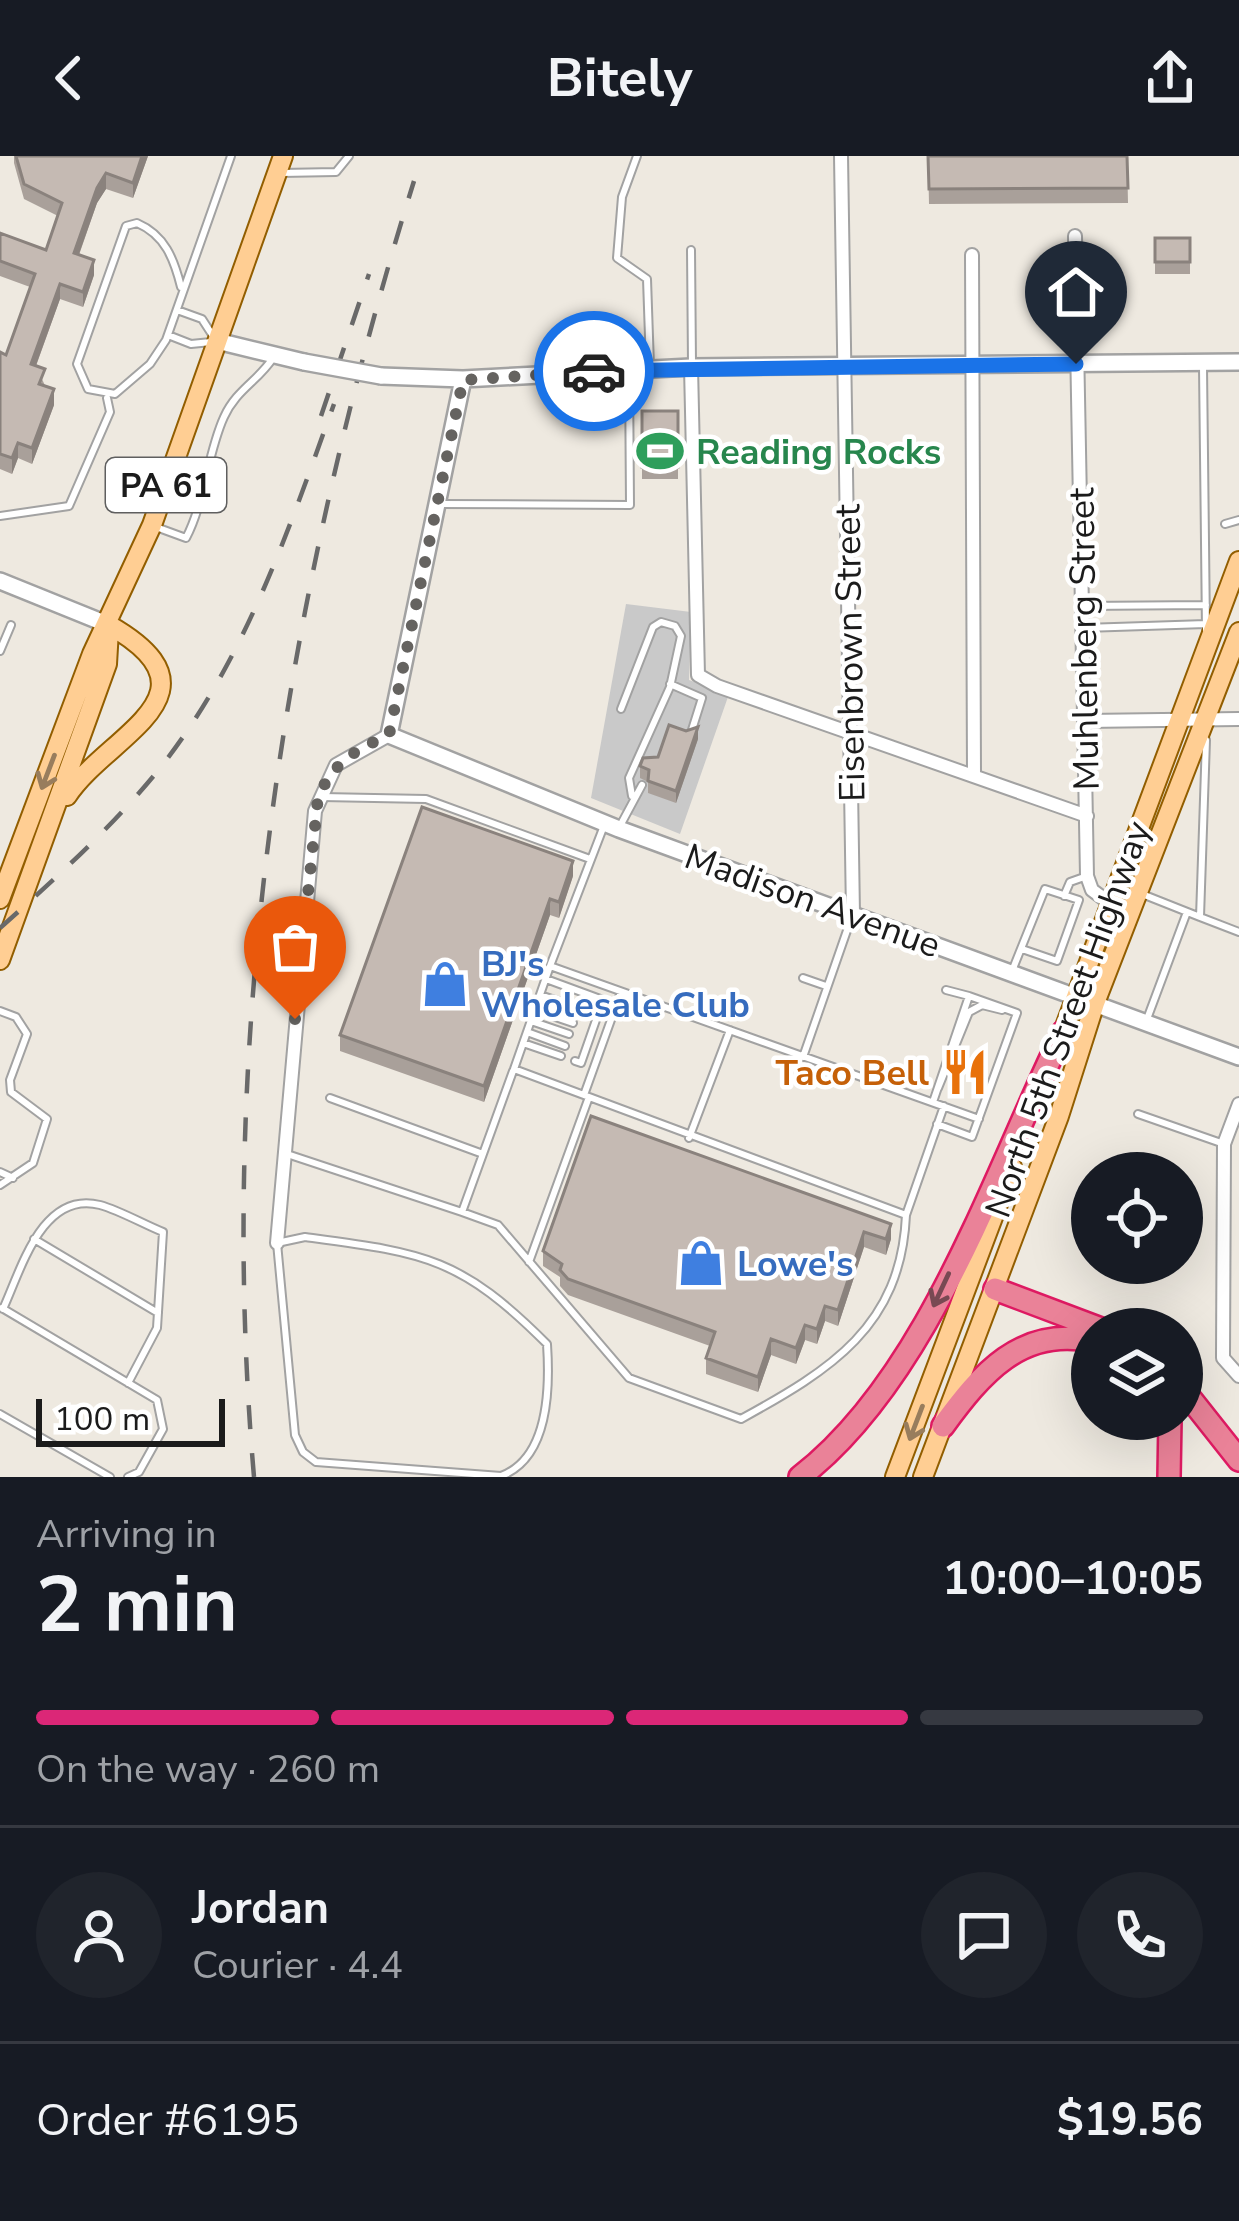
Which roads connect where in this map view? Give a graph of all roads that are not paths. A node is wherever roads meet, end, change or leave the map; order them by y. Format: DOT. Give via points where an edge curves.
graph roads {
  1 [pos="231,156"];
  2 [pos="349,156"];
  3 [pos="638,156"];
  4 [pos="841,156"];
  5 [pos="280,164"];
  6 [pos="1075,236"];
  7 [pos="691,250"];
  8 [pos="972,255"];
  9 [pos="182,287"];
  10 [pos="177,310"];
  11 [pos="168,335"];
  12 [pos="217,341"];
  13 [pos="275,355"];
  14 [pos="1239,362"];
  15 [pos="1203,363"];
  16 [pos="971,364"];
  17 [pos="1076,364"];
  18 [pos="847,365"];
  19 [pos="691,367"];
  20 [pos="650,369"];
  21 [pos="629,370"];
  22 [pos="463,380"];
  23 [pos="107,397"];
  24 [pos="436,504"];
  25 [pos="0,516"];
  26 [pos="1239,520"];
  27 [pos="1225,524"];
  28 [pos="152,525"];
  29 [pos="1239,561"];
  30 [pos="0,581"];
  31 [pos="1206,605"];
  32 [pos="1083,606"];
  33 [pos="1206,624"];
  34 [pos="10,625"];
  35 [pos="110,626"];
  36 [pos="1084,628"];
  37 [pos="1239,632"];
  38 [pos="1206,650"];
  39 [pos="0,651"];
  40 [pos="670,684"];
  41 [pos="621,709"];
  42 [pos="1179,717"];
  43 [pos="1205,718"];
  44 [pos="1239,719"];
  45 [pos="1086,721"];
  46 [pos="849,730"];
  47 [pos="692,733"];
  48 [pos="389,735"];
  49 [pos="650,740"];
  50 [pos="649,766"];
  51 [pos="974,775"];
  52 [pos="642,785"];
  53 [pos="632,796"];
  54 [pos="318,797"];
  55 [pos="1087,815"];
  56 [pos="49,825"];
  57 [pos="612,826"];
  58 [pos="590,859"];
  59 [pos="1087,876"];
  60 [pos="1139,893"];
  61 [pos="1064,896"];
  62 [pos="0,898"];
  63 [pos="1111,904"];
  64 [pos="1187,912"];
  65 [pos="853,914"];
  66 [pos="1200,917"];
  67 [pos="1239,932"];
  68 [pos="1022,949"];
  69 [pos="0,960"];
  70 [pos="550,967"];
  71 [pos="1011,974"];
  72 [pos="803,978"];
  73 [pos="546,979"];
  74 [pos="826,986"];
  75 [pos="946,990"];
  76 [pos="621,992"];
  77 [pos="540,994"];
  78 [pos="969,996"];
  79 [pos="1086,1000"];
  80 [pos="579,1009"];
  81 [pos="1005,1009"];
  82 [pos="535,1010"];
  83 [pos="0,1011"];
  84 [pos="1147,1019"];
  85 [pos="531,1021"];
  86 [pos="593,1022"];
  87 [pos="573,1023"];
  88 [pos="609,1026"];
  89 [pos="730,1030"];
  90 [pos="527,1032"];
  91 [pos="1063,1032"];
  92 [pos="569,1034"];
  93 [pos="523,1043"];
  94 [pos="565,1046"];
  95 [pos="561,1056"];
  96 [pos="803,1057"];
  97 [pos="1239,1057"];
  98 [pos="575,1061"];
  99 [pos="514,1069"];
  100 [pos="936,1092"];
  101 [pos="586,1096"];
  102 [pos="330,1098"];
  103 [pos="933,1102"];
  104 [pos="1239,1104"];
  105 [pos="944,1106"];
  106 [pos="1138,1114"];
  107 [pos="979,1119"];
  108 [pos="937,1124"];
  109 [pos="689,1138"];
  110 [pos="1224,1144"];
  111 [pos="283,1153"];
  112 [pos="483,1154"];
  113 [pos="0,1172"];
  114 [pos="13,1178"];
  115 [pos="0,1185"];
  116 [pos="462,1211"];
  117 [pos="906,1214"];
  118 [pos="34,1239"];
  119 [pos="277,1243"];
  120 [pos="1224,1243"];
  121 [pos="1239,1243"];
  122 [pos="529,1262"];
  123 [pos="995,1289"];
  124 [pos="966,1290"];
  125 [pos="2,1308"];
  126 [pos="158,1313"];
  127 [pos="1071,1318"];
  128 [pos="1071,1341"];
  129 [pos="1239,1376"];
  130 [pos="128,1383"];
  131 [pos="0,1414"];
  132 [pos="1203,1415"];
  133 [pos="944,1426"];
  134 [pos="1170,1440"];
  135 [pos="1239,1460"];
  136 [pos="110,1477"];
  137 [pos="128,1477"];
  138 [pos="800,1477"];
  139 [pos="895,1477"];
  140 [pos="923,1477"];
  141 [pos="1169,1477"];
  1 -- 9 [label="lane"];
  2 -- 5 [label="lane" via="336,172"];
  3 -- 20 [label="lane" via="622,197 617,258 647,279"];
  4 -- 18 [label="street, Eisenbrown Street"];
  5 -- 12 [label="main road, PA 61"];
  6 -- 17 [label="street, Muhlenberg Street"];
  7 -- 19 [label="lane"];
  8 -- 16 [label="street"];
  9 -- 10 [label="lane"];
  9 -- 23 [label="lane" via="159,236 137,223 126,226 77,364 81,382"];
  10 -- 11 [label="lane"];
  10 -- 12 [label="lane" via="202,319"];
  11 -- 12 [label="lane" via="191,344"];
  11 -- 23 [label="lane" via="150,364"];
  12 -- 13 [label="street"];
  12 -- 28 [label="main road, PA 61"];
  13 -- 22 [label="street, bridge" via="381,376"];
  13 -- 28 [label="lane" via="224,417 186,538"];
  14 -- 15 [label="street"];
  15 -- 17 [label="street"];
  15 -- 31 [label="lane"];
  16 -- 17 [label="street"];
  16 -- 18 [label="street"];
  16 -- 51 [label="street"];
  17 -- 32 [label="street, Muhlenberg Street"];
  18 -- 19 [label="street"];
  18 -- 46 [label="street, Eisenbrown Street"];
  19 -- 20 [label="street"];
  19 -- 46 [label="street" via="698,674"];
  20 -- 21 [label="street"];
  21 -- 22 [label="street"];
  21 -- 24 [label="lane" via="630,505"];
  22 -- 24 [label="street"];
  23 -- 25 [label="lane" via="110,412 74,501 57,512"];
  24 -- 48 [label="street"];
  26 -- 27 [label="lane"];
  28 -- 35 [label="main road, PA 61"];
  29 -- 38 [label="main road, North 5th Street Highway"];
  30 -- 35 [label="street"];
  31 -- 32 [label="lane"];
  31 -- 33 [label="lane"];
  32 -- 36 [label="street, Muhlenberg Street"];
  33 -- 36 [label="lane"];
  33 -- 38 [label="lane"];
  34 -- 39 [label="lane"];
  35 -- 56 [label="main road, PA 61" via="107,664"];
  35 -- 56 [label="main road" via="156,661 155,703 138,730 78,780"];
  35 -- 62 [label="main road, PA 61, one-way" via="92,654"];
  36 -- 45 [label="street, Muhlenberg Street"];
  37 -- 43 [label="main road, North 5th Street Highway"];
  38 -- 42 [label="main road, North 5th Street Highway"];
  40 -- 41 [label="lane" via="681,636 661,622 648,635"];
  40 -- 47 [label="lane" via="702,698"];
  40 -- 49 [label="lane"];
  42 -- 43 [label="street"];
  42 -- 45 [label="street"];
  42 -- 63 [label="main road, North 5th Street Highway"];
  43 -- 44 [label="street"];
  43 -- 60 [label="main road, North 5th Street Highway"];
  43 -- 66 [label="lane"];
  45 -- 55 [label="street, Muhlenberg Street"];
  46 -- 51 [label="street"];
  46 -- 65 [label="street, Eisenbrown Street"];
  48 -- 54 [label="street" via="351,752"];
  48 -- 57 [label="street, Madison Avenue"];
  49 -- 50 [label="lane"];
  49 -- 53 [label="lane" via="629,778"];
  51 -- 55 [label="street"];
  52 -- 53 [label="lane"];
  53 -- 57 [label="lane"];
  54 -- 58 [label="lane" via="426,799"];
  54 -- 111 [label="street"];
  55 -- 59 [label="street, Muhlenberg Street"];
  56 -- 69 [label="main road, PA 61"];
  57 -- 58 [label="lane"];
  57 -- 65 [label="street, Madison Avenue"];
  58 -- 70 [label="lane"];
  59 -- 61 [label="lane" via="1070,882"];
  59 -- 63 [label="street"];
  60 -- 64 [label="lane"];
  60 -- 79 [label="main road, North 5th Street Highway"];
  61 -- 68 [label="lane" via="1045,889"];
  61 -- 68 [label="lane" via="1079,900 1057,962"];
  63 -- 79 [label="main road, North 5th Street Highway"];
  64 -- 66 [label="lane"];
  64 -- 84 [label="lane"];
  65 -- 71 [label="street, Madison Avenue"];
  65 -- 74 [label="lane"];
  66 -- 67 [label="lane"];
  68 -- 71 [label="lane"];
  70 -- 73 [label="lane"];
  70 -- 76 [label="lane"];
  71 -- 79 [label="street, Madison Avenue"];
  72 -- 74 [label="lane"];
  73 -- 77 [label="lane"];
  73 -- 86 [label="lane" via="603,1000"];
  74 -- 96 [label="lane"];
  75 -- 78 [label="lane"];
  76 -- 88 [label="lane"];
  76 -- 89 [label="lane"];
  77 -- 80 [label="lane"];
  77 -- 82 [label="lane"];
  78 -- 81 [label="lane"];
  78 -- 100 [label="lane"];
  79 -- 84 [label="street, Madison Avenue"];
  79 -- 91 [label="main road, North 5th Street Highway"];
  79 -- 123 [label="main road, North 5th Street Highway"];
  81 -- 100 [label="lane" via="969,1012"];
  81 -- 107 [label="lane" via="1017,1013"];
  82 -- 85 [label="lane"];
  82 -- 87 [label="lane"];
  83 -- 114 [label="lane" via="27,1034 11,1092 46,1120 33,1163"];
  84 -- 97 [label="street, Madison Avenue"];
  85 -- 90 [label="lane"];
  85 -- 92 [label="lane"];
  86 -- 88 [label="lane"];
  86 -- 98 [label="lane" via="581,1064"];
  88 -- 101 [label="lane"];
  89 -- 96 [label="lane"];
  89 -- 109 [label="lane"];
  90 -- 93 [label="lane"];
  90 -- 94 [label="lane"];
  91 -- 124 [label="main road, North 5th Street Highway"];
  91 -- 138 [label="highway, one-way" via="901,1367 859,1423"];
  93 -- 95 [label="lane"];
  93 -- 99 [label="lane"];
  96 -- 103 [label="lane"];
  99 -- 101 [label="lane"];
  99 -- 112 [label="lane"];
  100 -- 103 [label="lane"];
  101 -- 109 [label="lane"];
  101 -- 122 [label="lane"];
  102 -- 112 [label="lane"];
  103 -- 105 [label="lane"];
  104 -- 110 [label="street"];
  105 -- 107 [label="lane"];
  105 -- 108 [label="lane"];
  106 -- 110 [label="lane"];
  107 -- 108 [label="lane" via="972,1137"];
  108 -- 117 [label="lane"];
  109 -- 117 [label="lane"];
  110 -- 120 [label="street"];
  111 -- 116 [label="lane"];
  111 -- 119 [label="street"];
  112 -- 116 [label="lane"];
  113 -- 114 [label="lane"];
  114 -- 115 [label="lane"];
  116 -- 122 [label="lane" via="498,1225"];
  117 -- 122 [label="lane" via="875,1321 814,1378 741,1419 628,1378"];
  118 -- 125 [label="lane"];
  118 -- 126 [label="lane"];
  118 -- 126 [label="lane" via="68,1207 96,1204 163,1232"];
  119 -- 119 [label="lane" via="295,1435 309,1457 501,1476 532,1454 547,1345 511,1308 418,1252 305,1237"];
  120 -- 121 [label="street"];
  120 -- 129 [label="street" via="1223,1358"];
  123 -- 124 [label="main road"];
  123 -- 127 [label="highway"];
  123 -- 133 [label="main road, North 5th Street Highway"];
  124 -- 139 [label="main road, North 5th Street Highway, one-way"];
  125 -- 130 [label="lane"];
  126 -- 130 [label="lane"];
  128 -- 133 [label="highway" via="1008,1354"];
  130 -- 137 [label="lane" via="157,1400 164,1414 139,1472"];
  131 -- 136 [label="lane"];
  132 -- 135 [label="highway"];
  133 -- 140 [label="main road, North 5th Street Highway"];
  134 -- 141 [label="highway"];
}
